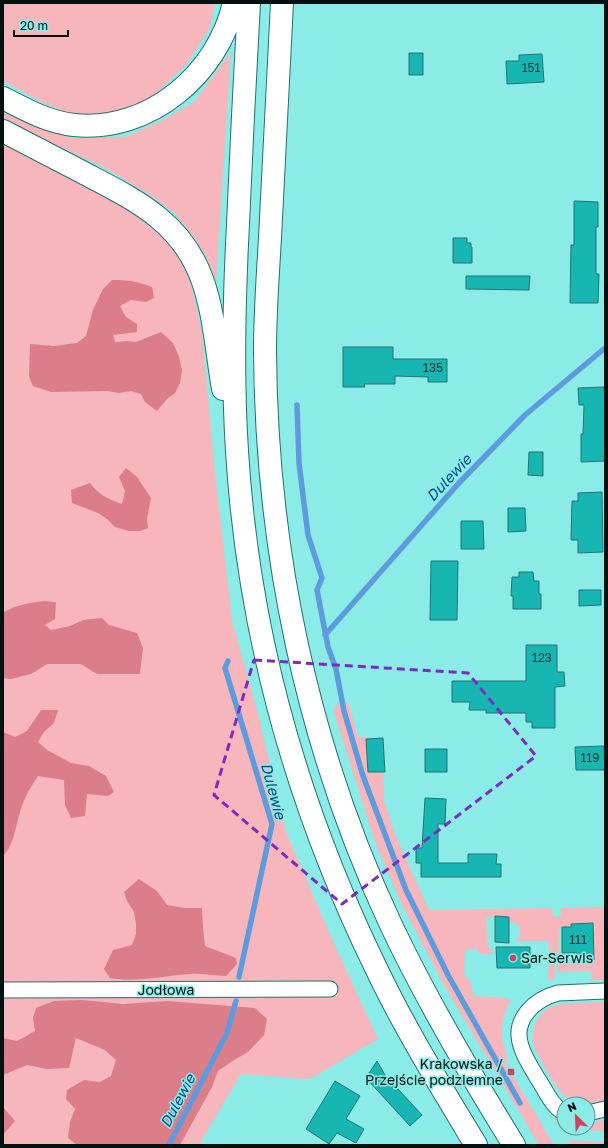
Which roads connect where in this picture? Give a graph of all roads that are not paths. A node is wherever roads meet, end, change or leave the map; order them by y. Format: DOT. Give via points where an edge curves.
graph roads {
  1 [pos="234,3"];
  2 [pos="249,3"];
  3 [pos="282,3"];
  4 [pos="3,98"];
  5 [pos="3,131"];
  6 [pos="236,450"];
  7 [pos="3,990"];
  8 [pos="330,990"];
  9 [pos="605,991"];
  10 [pos="556,1106"];
  11 [pos="476,1145"];
  12 [pos="514,1145"];
  1 -- 4 [label="highway" via="232,15 223,35 204,66 181,90 135,118 119,123 74,125 29,112"];
  2 -- 6 [label="highway" via="233,320"];
  3 -- 12 [label="highway" via="266,355 276,522 296,643 314,715 340,798 381,902 421,986"];
  5 -- 6 [label="highway" via="136,201 163,221 181,239 193,258 206,290 226,409"];
  6 -- 11 [label="highway" via="247,553 264,649 280,715 309,809 346,904 376,970 412,1038"];
  7 -- 8 [label="street, Jodłowa"];
  9 -- 10 [label="street" via="551,995 531,1006 522,1020 519,1034 521,1048"];
}
